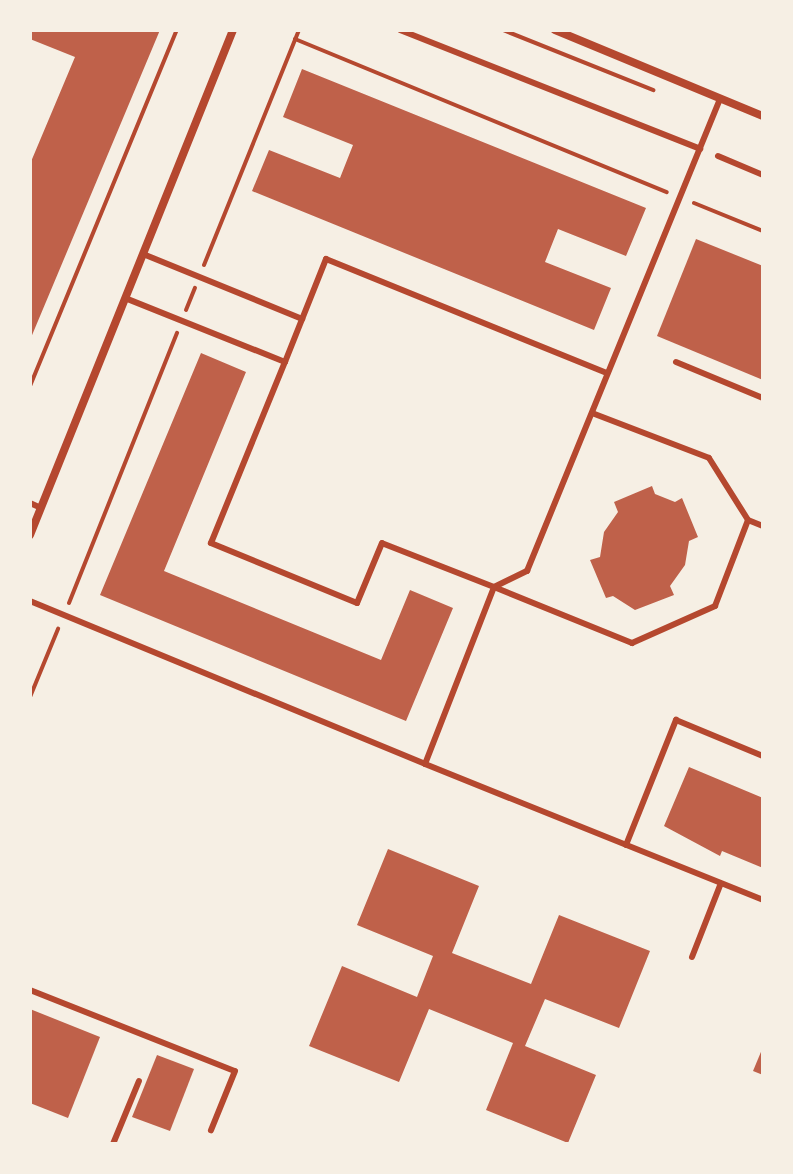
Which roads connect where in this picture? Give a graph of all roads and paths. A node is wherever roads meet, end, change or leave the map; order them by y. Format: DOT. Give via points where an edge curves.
graph roads {
  1 [pos="177,30"];
  2 [pos="232,30"];
  3 [pos="400,30"];
  4 [pos="503,30"];
  5 [pos="555,30"];
  6 [pos="295,39"];
  7 [pos="657,92"];
  8 [pos="720,99"];
  9 [pos="763,116"];
  10 [pos="700,149"];
  11 [pos="718,156"];
  12 [pos="763,175"];
  13 [pos="680,197"];
  14 [pos="763,231"];
  15 [pos="143,254"];
  16 [pos="125,298"];
  17 [pos="302,319"];
  18 [pos="285,362"];
  19 [pos="676,362"];
  20 [pos="607,373"];
  21 [pos="30,386"];
  22 [pos="763,398"];
  23 [pos="592,413"];
  24 [pos="30,503"];
  25 [pos="41,508"];
  26 [pos="748,520"];
  27 [pos="763,526"];
  28 [pos="30,535"];
  29 [pos="494,587"];
  30 [pos="30,601"];
  31 [pos="64,615"];
  32 [pos="30,697"];
  33 [pos="763,756"];
  34 [pos="425,764"];
  35 [pos="626,845"];
  36 [pos="721,883"];
  37 [pos="763,900"];
  38 [pos="692,957"];
  39 [pos="30,990"];
  40 [pos="139,1081"];
  41 [pos="211,1130"];
  42 [pos="113,1144"];
  1 -- 21 [label="path"];
  2 -- 15 [label="street"];
  3 -- 10 [label="lane"];
  4 -- 7 [label="path"];
  5 -- 8 [label="street"];
  6 -- 13 [label="path"];
  8 -- 9 [label="street"];
  8 -- 10 [label="lane"];
  10 -- 13 [label="lane"];
  11 -- 12 [label="lane"];
  13 -- 14 [label="path"];
  13 -- 20 [label="lane"];
  15 -- 16 [label="street"];
  15 -- 17 [label="lane"];
  16 -- 18 [label="lane"];
  16 -- 25 [label="street"];
  17 -- 18 [label="lane"];
  17 -- 20 [label="lane" via="326,259"];
  18 -- 29 [label="lane" via="211,543 357,603 382,543"];
  19 -- 22 [label="lane"];
  20 -- 23 [label="lane"];
  23 -- 26 [label="lane" via="709,458"];
  23 -- 29 [label="lane" via="527,571"];
  24 -- 25 [label="lane"];
  25 -- 28 [label="street"];
  26 -- 27 [label="lane"];
  26 -- 29 [label="lane" via="715,606 632,643"];
  29 -- 34 [label="lane"];
  30 -- 31 [label="lane"];
  31 -- 32 [label="path"];
  31 -- 34 [label="lane"];
  33 -- 35 [label="lane" via="676,720"];
  34 -- 35 [label="lane"];
  35 -- 36 [label="lane"];
  36 -- 37 [label="lane"];
  36 -- 38 [label="lane"];
  39 -- 41 [label="lane" via="235,1071"];
  40 -- 42 [label="lane"];
}
